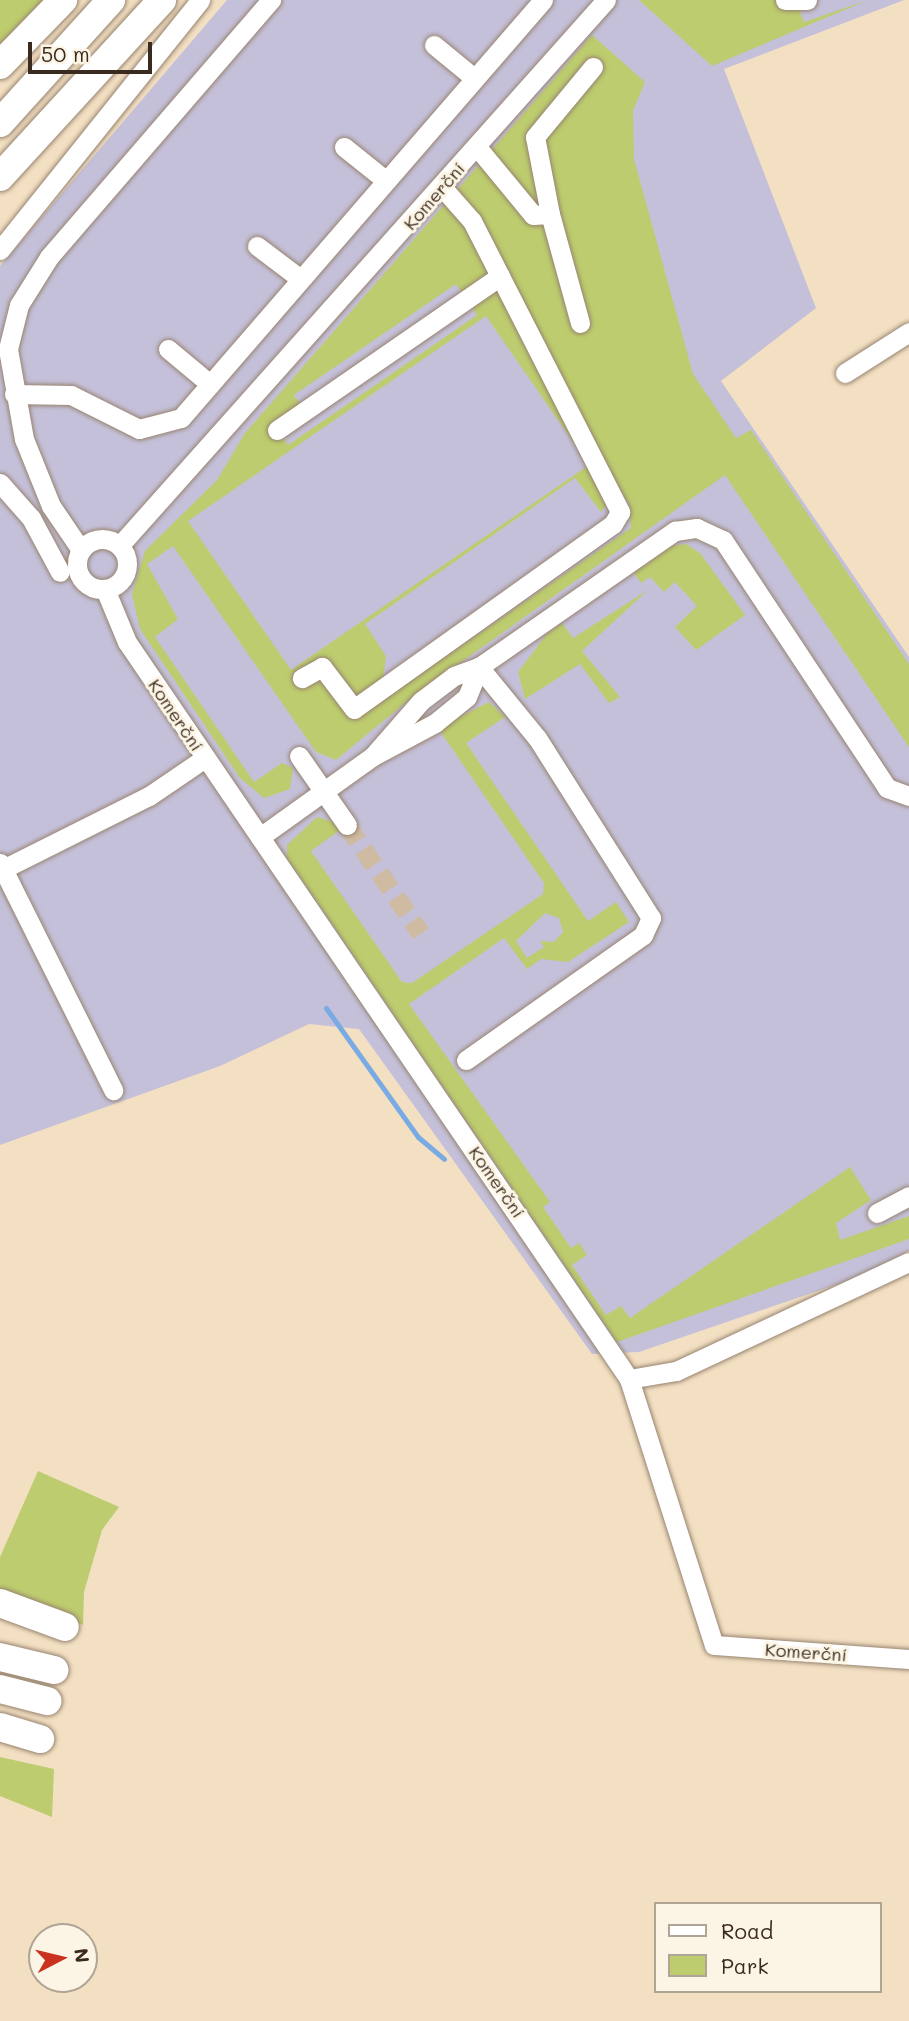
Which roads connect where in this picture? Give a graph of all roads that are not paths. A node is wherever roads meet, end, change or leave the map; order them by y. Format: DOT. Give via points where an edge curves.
graph roads {
  1 [pos="63,0"];
  2 [pos="111,0"];
  3 [pos="162,0"];
  4 [pos="200,0"];
  5 [pos="271,0"];
  6 [pos="606,0"];
  7 [pos="785,0"];
  8 [pos="807,0"];
  9 [pos="538,1"];
  10 [pos="434,45"];
  11 [pos="0,65"];
  12 [pos="593,67"];
  13 [pos="473,78"];
  14 [pos="0,123"];
  15 [pos="344,147"];
  16 [pos="477,147"];
  17 [pos="0,177"];
  18 [pos="384,179"];
  19 [pos="442,187"];
  20 [pos="550,214"];
  21 [pos="257,246"];
  22 [pos="0,250"];
  23 [pos="298,276"];
  24 [pos="500,276"];
  25 [pos="580,323"];
  26 [pos="909,332"];
  27 [pos="168,349"];
  28 [pos="845,373"];
  29 [pos="210,384"];
  30 [pos="14,394"];
  31 [pos="277,430"];
  32 [pos="0,483"];
  33 [pos="120,545"];
  34 [pos="81,550"];
  35 [pos="61,572"];
  36 [pos="105,589"];
  37 [pos="479,667"];
  38 [pos="302,678"];
  39 [pos="299,756"];
  40 [pos="205,758"];
  41 [pos="323,791"];
  42 [pos="909,796"];
  43 [pos="347,825"];
  44 [pos="260,837"];
  45 [pos="1,866"];
  46 [pos="466,1060"];
  47 [pos="113,1090"];
  48 [pos="909,1196"];
  49 [pos="877,1213"];
  50 [pos="909,1262"];
  51 [pos="629,1380"];
  52 [pos="0,1603"];
  53 [pos="0,1621"];
  54 [pos="693,1643"];
  55 [pos="714,1645"];
  56 [pos="0,1657"];
  57 [pos="909,1659"];
  58 [pos="54,1670"];
  59 [pos="0,1689"];
  60 [pos="47,1701"];
  61 [pos="0,1729"];
  62 [pos="40,1739"];
  1 -- 11 [label="highway"];
  2 -- 14 [label="highway"];
  3 -- 17 [label="highway"];
  4 -- 22 [label="street"];
  5 -- 30 [label="street" via="30,283 12,325"];
  6 -- 16 [label="street, Komerční"];
  7 -- 8 [label="street"];
  9 -- 13 [label="street"];
  10 -- 13 [label="street"];
  12 -- 20 [label="street" via="535,137"];
  13 -- 18 [label="street"];
  15 -- 18 [label="street"];
  16 -- 19 [label="street, Komerční"];
  16 -- 20 [label="street" via="533,215"];
  18 -- 23 [label="street"];
  19 -- 24 [label="street" via="472,221"];
  19 -- 33 [label="street, Komerční"];
  20 -- 25 [label="street"];
  21 -- 23 [label="street"];
  23 -- 29 [label="street"];
  24 -- 31 [label="street"];
  24 -- 38 [label="street" via="620,512 613,524 354,709 322,667"];
  26 -- 28 [label="street"];
  27 -- 29 [label="street"];
  29 -- 30 [label="street" via="181,418 156,429 127,426 58,392"];
  30 -- 34 [label="street" via="37,474"];
  32 -- 35 [label="street" via="31,518"];
  33 -- 34 [label="street" via="99,539"];
  33 -- 36 [label="street" via="127,568 120,582"];
  34 -- 36 [label="street" via="77,566 83,580"];
  36 -- 40 [label="street, Komerční" via="127,642"];
  37 -- 41 [label="street" via="467,697 435,723 373,756"];
  37 -- 42 [label="street" via="675,531 697,528 723,540 887,788"];
  37 -- 46 [label="street" via="537,738 651,918 643,935"];
  39 -- 41 [label="street"];
  40 -- 44 [label="street, Komerční"];
  40 -- 45 [label="street" via="149,796"];
  41 -- 43 [label="street"];
  41 -- 44 [label="street"];
  44 -- 51 [label="street, Komerční"];
  45 -- 47 [label="street"];
  48 -- 49 [label="street"];
  50 -- 51 [label="street" via="676,1371"];
  51 -- 55 [label="street, Komerční"];
  52 -- 53 [label="highway" via="65,1632"];
  54 -- 55 [label="street"];
  55 -- 57 [label="street, Komerční"];
  56 -- 58 [label="highway"];
  59 -- 60 [label="highway"];
  61 -- 62 [label="highway"];
}
